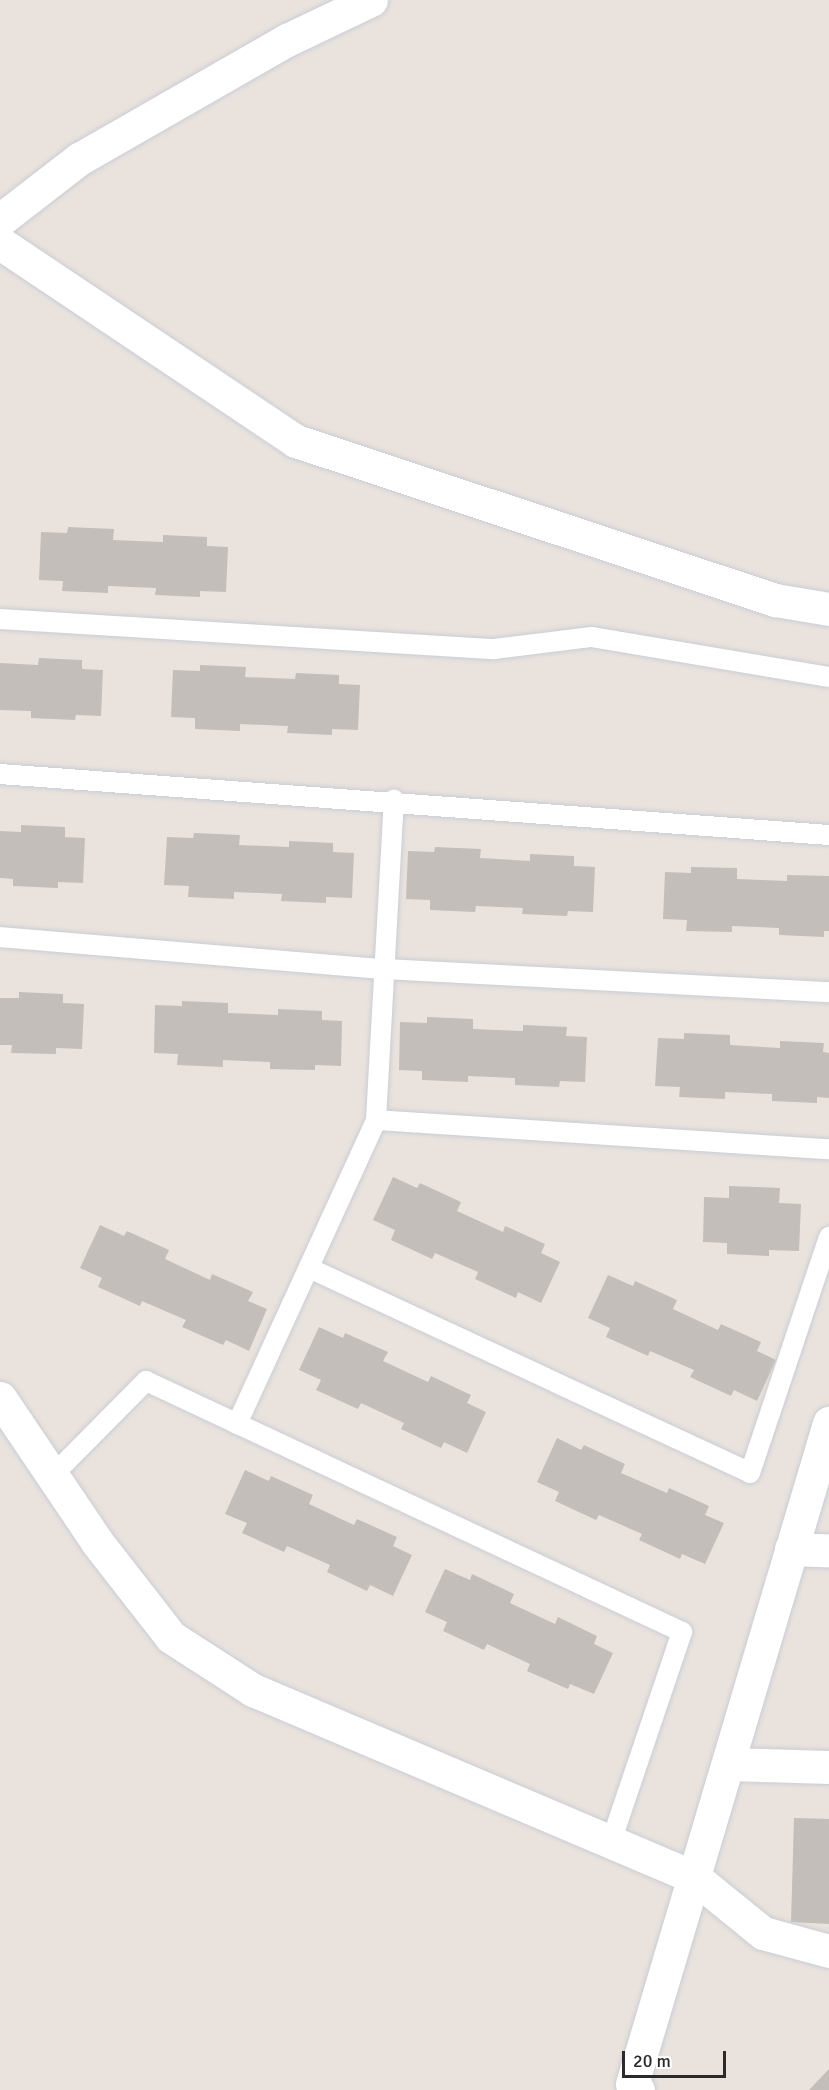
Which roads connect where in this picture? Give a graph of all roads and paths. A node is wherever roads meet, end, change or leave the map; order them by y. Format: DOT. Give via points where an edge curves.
graph roads {
  1 [pos="371,0"];
  2 [pos="0,220"];
  3 [pos="0,243"];
  4 [pos="829,609"];
  5 [pos="0,619"];
  6 [pos="829,677"];
  7 [pos="0,774"];
  8 [pos="394,800"];
  9 [pos="829,835"];
  10 [pos="0,937"];
  11 [pos="385,969"];
  12 [pos="829,993"];
  13 [pos="376,1120"];
  14 [pos="829,1149"];
  15 [pos="829,1237"];
  16 [pos="309,1268"];
  17 [pos="0,1398"];
  18 [pos="829,1423"];
  19 [pos="237,1424"];
  20 [pos="52,1476"];
  21 [pos="791,1549"];
  22 [pos="829,1550"];
  23 [pos="728,1764"];
  24 [pos="829,1767"];
  25 [pos="610,1842"];
  26 [pos="694,1877"];
  27 [pos="829,1951"];
  28 [pos="638,2090"];
  1 -- 2 [label="street" via="287,40 79,159"];
  3 -- 4 [label="street" via="296,441 775,600"];
  5 -- 6 [label="lane" via="494,649 592,637"];
  7 -- 8 [label="lane"];
  8 -- 9 [label="lane"];
  8 -- 11 [label="lane"];
  10 -- 11 [label="lane"];
  11 -- 12 [label="lane"];
  11 -- 13 [label="lane"];
  13 -- 14 [label="lane"];
  13 -- 16 [label="lane"];
  15 -- 16 [label="lane" via="750,1473"];
  16 -- 19 [label="lane"];
  17 -- 20 [label="street"];
  18 -- 21 [label="street"];
  19 -- 20 [label="lane" via="146,1381"];
  19 -- 25 [label="lane" via="682,1632"];
  20 -- 25 [label="street" via="96,1542 171,1637 243,1684"];
  21 -- 22 [label="street"];
  21 -- 23 [label="street"];
  23 -- 24 [label="street"];
  23 -- 26 [label="street"];
  25 -- 26 [label="street"];
  26 -- 27 [label="street" via="763,1933"];
  26 -- 28 [label="street" via="632,2084"];
}
